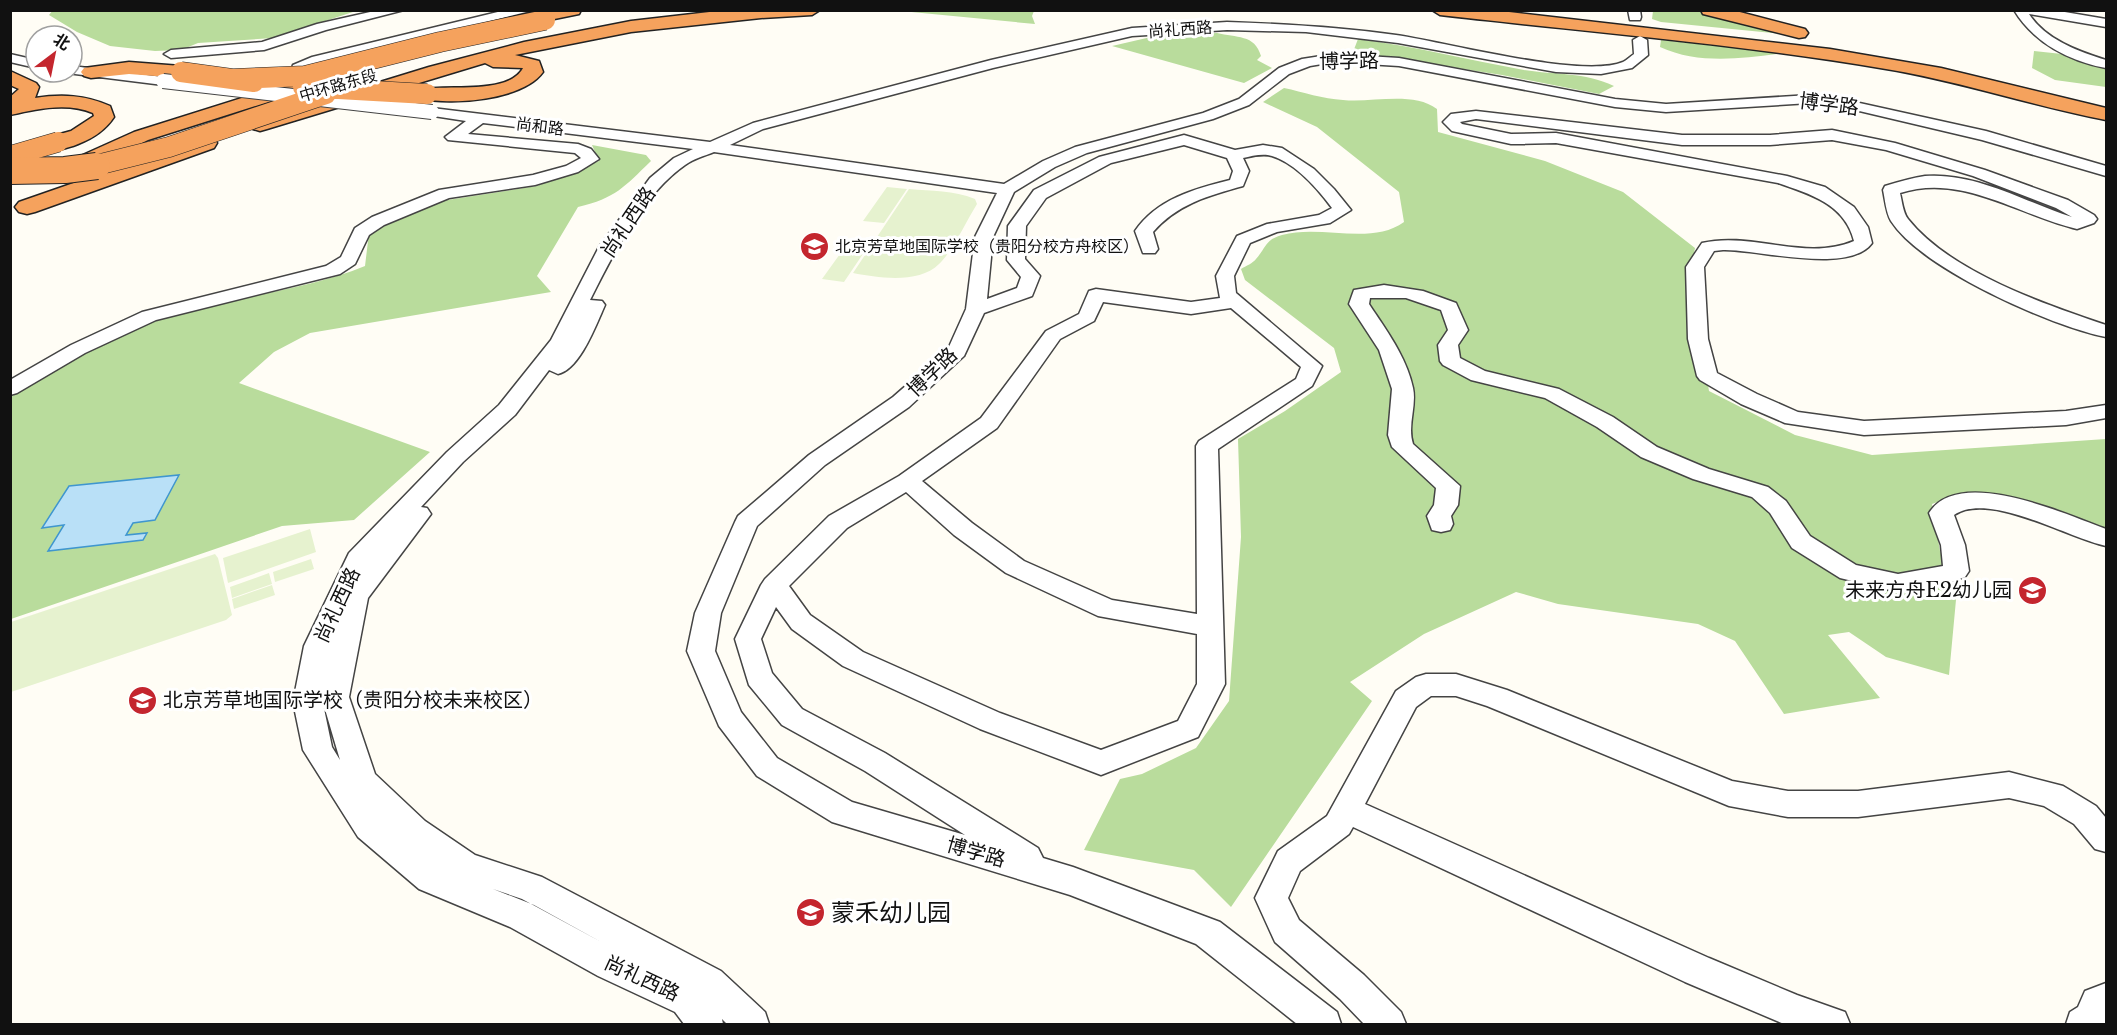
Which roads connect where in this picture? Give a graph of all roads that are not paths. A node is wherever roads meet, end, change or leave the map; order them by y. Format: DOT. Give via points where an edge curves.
graph roads {
  1 [pos="398,10"];
  2 [pos="528,10"];
  3 [pos="635,10"];
  4 [pos="682,10"];
  5 [pos="812,10"];
  6 [pos="1440,10"];
  7 [pos="1523,10"];
  8 [pos="1533,10"];
  9 [pos="1709,10"];
  10 [pos="2020,10"];
  11 [pos="2027,10"];
  12 [pos="581,11"];
  13 [pos="1570,16"];
  14 [pos="2106,23"];
  15 [pos="1640,48"];
  16 [pos="171,54"];
  17 [pos="1661,58"];
  18 [pos="1906,58"];
  19 [pos="462,60"];
  20 [pos="1753,64"];
  21 [pos="2106,64"];
  22 [pos="84,71"];
  23 [pos="91,72"];
  24 [pos="1928,72"];
  25 [pos="1966,74"];
  26 [pos="360,78"];
  27 [pos="233,79"];
  28 [pos="17,80"];
  29 [pos="299,80"];
  30 [pos="2089,90"];
  31 [pos="429,103"];
  32 [pos="2106,105"];
  33 [pos="10,108"];
  34 [pos="2106,114"];
  35 [pos="480,118"];
  36 [pos="2106,122"];
  37 [pos="1870,125"];
  38 [pos="141,136"];
  39 [pos="714,147"];
  40 [pos="10,155"];
  41 [pos="1234,155"];
  42 [pos="10,171"];
  43 [pos="2106,171"];
  44 [pos="1007,189"];
  45 [pos="16,206"];
  46 [pos="1149,249"];
  47 [pos="1235,302"];
  48 [pos="976,309"];
  49 [pos="2106,331"];
  50 [pos="10,389"];
  51 [pos="2106,412"];
  52 [pos="907,481"];
  53 [pos="1441,524"];
  54 [pos="2106,538"];
  55 [pos="774,585"];
  56 [pos="1210,626"];
  57 [pos="1346,809"];
  58 [pos="2106,839"];
  59 [pos="1052,874"];
  60 [pos="706,1024"];
  61 [pos="752,1024"];
  62 [pos="1324,1024"];
  63 [pos="1388,1024"];
  64 [pos="1832,1024"];
  1 -- 16 [label="street" via="322,27 264,46"];
  2 -- 29 [label="street" via="317,60 298,68"];
  3 -- 38 [label="highway, 中环路东段" via="472,40 364,67"];
  4 -- 26 [label="highway, 中环路东段" via="524,37"];
  5 -- 19 [label="highway" via="695,18 611,30"];
  6 -- 24 [label="highway" via="1780,49"];
  7 -- 13 [label="highway"];
  8 -- 13 [label="highway"];
  9 -- 18 [label="highway"];
  10 -- 21 [label="street" via="2026,22 2045,39"];
  11 -- 14 [label="street"];
  12 -- 27 [label="highway, bridge" via="305,76"];
  12 -- 29 [label="highway" via="429,41"];
  13 -- 18 [label="highway"];
  15 -- 17 [label="highway"];
  15 -- 39 [label="street, 尚礼西路" via="1627,65 1601,70 1556,68 1398,39 1306,28 1227,26 1132,32 991,64 758,126"];
  18 -- 25 [label="highway"];
  19 -- 26 [label="highway"];
  19 -- 31 [label="highway" via="516,61 532,65 533,72 518,82 487,92"];
  19 -- 42 [label="highway, bridge" via="326,94 125,161 86,169"];
  19 -- 45 [label="highway"];
  20 -- 24 [label="highway" via="1824,59"];
  22 -- 23 [label="street, 尚和路"];
  23 -- 27 [label="highway, bridge" via="129,68"];
  23 -- 31 [label="street, 尚和路, bridge"];
  24 -- 25 [label="highway"];
  25 -- 30 [label="highway"];
  25 -- 32 [label="highway"];
  25 -- 34 [label="highway"];
  25 -- 36 [label="highway"];
  26 -- 45 [label="highway, 中环路东段" via="204,128"];
  27 -- 31 [label="highway, bridge" via="374,93"];
  28 -- 33 [label="highway" via="29,87 27,95"];
  29 -- 38 [label="highway"];
  31 -- 35 [label="street, 尚和路"];
  33 -- 40 [label="highway, bridge" via="70,104 86,108 93,115 87,126 76,133 34,151"];
  33 -- 40 [label="highway, bridge" via="62,101 84,103 103,110 104,117 96,127 71,138"];
  35 -- 39 [label="street, 尚和路"];
  35 -- 50 [label="street" via="453,136 578,149 591,159 535,180 445,194 378,221 361,232 349,260 333,270 149,316"];
  37 -- 43 [label="street, 博学路" via="1986,136"];
  37 -- 44 [label="street, 博学路" via="1810,99 1666,108 1625,104 1399,62 1334,57 1284,71 1244,102 1208,116 1081,150"];
  37 -- 49 [label="street" via="2062,204 2088,219 2077,224 2010,199 1932,180 1891,190 1898,219 1932,252 1967,275 2063,317"];
  37 -- 51 [label="street" via="1832,135 1748,141 1682,140 1476,115 1456,117 1451,122 1457,128 1510,139 1556,138 1781,179 1820,191 1848,211 1859,227 1863,243 1851,250 1833,254 1731,245 1708,247 1695,267 1698,339 1707,376 1749,399 1793,418 1864,428 2066,418"];
  38 -- 45 [label="highway, 中环路东段"];
  39 -- 44 [label="street, 尚和路"];
  39 -- 60 [label="street, 尚礼西路" via="680,161 656,181 608,247 560,341 513,401 358,559 317,646 307,702 318,750 369,828 430,879 522,916 610,965 687,1000"];
  39 -- 61 [label="street, 尚礼西路" via="675,179 616,257 580,340 516,420 424,507 356,596 335,697 362,781 414,831 465,866 531,887 709,983"];
  41 -- 46 [label="street" via="1241,171 1237,183 1198,193 1160,213 1144,231"];
  41 -- 47 [label="street" via="1268,149 1285,155 1333,196 1342,210 1324,219 1274,228 1243,240 1225,276 1227,295"];
  41 -- 48 [label="street" via="1184,140 1105,160 1040,194 1017,226 1016,260 1031,276 1025,292"];
  44 -- 48 [label="street, 博学路" via="984,237"];
  47 -- 52 [label="street" via="1191,308 1096,295 1087,316 1053,335 989,423"];
  47 -- 56 [label="street" via="1312,366 1305,382 1207,446"];
  48 -- 59 [label="street, 博学路" via="957,352 901,402 818,460 747,522 708,613 702,651 729,718 767,767 843,813"];
  52 -- 55 [label="street" via="838,522"];
  52 -- 56 [label="street" via="1015,567 1107,609"];
  53 -- 54 [label="street" via="1439,516 1446,505 1448,486 1403,447 1399,435 1404,389 1389,350 1359,304 1361,294 1399,289 1449,307 1458,330 1448,345 1450,362 1478,376 1552,393 1649,452 1701,474 1760,492 1778,507 1802,542 1850,572 1898,583 1941,577 1956,570 1953,545 1941,513 1950,505 1968,500 2005,505"];
  55 -- 56 [label="street" via="801,622 853,659 990,721 1101,763 1188,729 1211,684"];
  55 -- 59 [label="street" via="748,639 759,677 792,717 875,762"];
  57 -- 58 [label="street" via="1406,699 1426,685 1456,685 1729,793 1788,804 1858,804 2010,785 2052,795 2085,815"];
  57 -- 63 [label="street" via="1338,825 1289,861 1271,898 1287,931"];
  57 -- 64 [label="street" via="1697,970"];
  59 -- 62 [label="street, 博学路" via="1208,933"];
}
